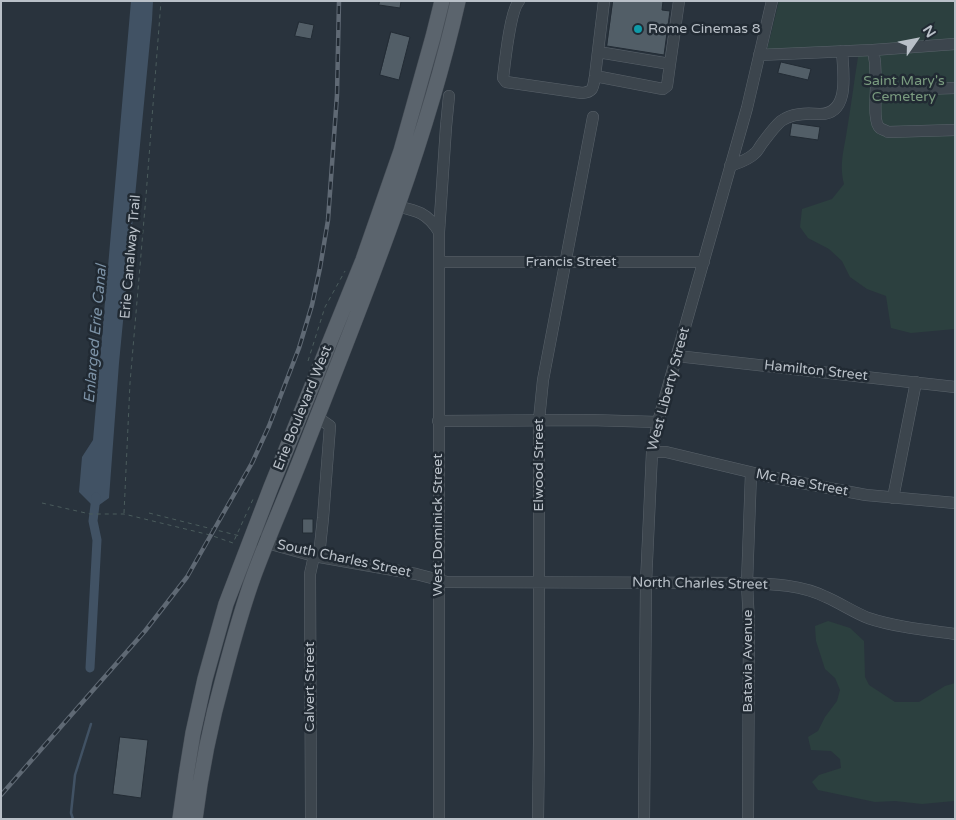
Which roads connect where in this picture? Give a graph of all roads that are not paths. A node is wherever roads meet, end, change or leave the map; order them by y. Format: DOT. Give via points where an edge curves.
graph roads {
  1 [pos="442,1"];
  2 [pos="458,1"];
  3 [pos="519,1"];
  4 [pos="604,1"];
  5 [pos="678,1"];
  6 [pos="772,1"];
  7 [pos="955,44"];
  8 [pos="873,50"];
  9 [pos="842,51"];
  10 [pos="598,52"];
  11 [pos="759,55"];
  12 [pos="670,64"];
  13 [pos="595,76"];
  14 [pos="876,86"];
  15 [pos="955,88"];
  16 [pos="449,96"];
  17 [pos="593,117"];
  18 [pos="955,130"];
  19 [pos="730,166"];
  20 [pos="390,205"];
  21 [pos="438,232"];
  22 [pos="439,262"];
  23 [pos="565,262"];
  24 [pos="704,262"];
  25 [pos="677,356"];
  26 [pos="916,382"];
  27 [pos="955,387"];
  28 [pos="316,417"];
  29 [pos="539,420"];
  30 [pos="438,421"];
  31 [pos="658,422"];
  32 [pos="652,452"];
  33 [pos="752,472"];
  34 [pos="893,498"];
  35 [pos="955,503"];
  36 [pos="244,537"];
  37 [pos="266,543"];
  38 [pos="316,556"];
  39 [pos="438,580"];
  40 [pos="539,583"];
  41 [pos="646,583"];
  42 [pos="747,583"];
  43 [pos="955,634"];
  44 [pos="180,819"];
  45 [pos="196,819"];
  46 [pos="311,819"];
  47 [pos="438,819"];
  48 [pos="538,819"];
  49 [pos="644,819"];
  50 [pos="748,819"];
  1 -- 20 [label="main road, Erie Boulevard West" via="401,151"];
  2 -- 20 [label="main road, Erie Boulevard West" via="430,108"];
  3 -- 13 [label="street" via="512,17 503,78 506,82 582,93 593,89"];
  4 -- 10 [label="street"];
  5 -- 12 [label="street"];
  6 -- 11 [label="street, West Liberty Street"];
  7 -- 8 [label="street"];
  8 -- 9 [label="street"];
  8 -- 14 [label="street"];
  9 -- 11 [label="street"];
  9 -- 19 [label="street" via="843,94 839,104 826,114 804,113 781,121 755,154"];
  10 -- 12 [label="street"];
  10 -- 13 [label="street"];
  11 -- 19 [label="street, West Liberty Street"];
  12 -- 13 [label="street" via="667,86 663,89"];
  14 -- 15 [label="street" via="892,90"];
  14 -- 18 [label="street" via="876,117 880,129 888,132"];
  16 -- 21 [label="street, West Dominick Street"];
  17 -- 23 [label="street, Elwood Street"];
  19 -- 24 [label="street, West Liberty Street"];
  20 -- 21 [label="street" via="426,216"];
  20 -- 28 [label="main road, Erie Boulevard West" via="346,345"];
  20 -- 36 [label="main road, Erie Boulevard West" via="363,260"];
  21 -- 22 [label="street, West Dominick Street"];
  22 -- 23 [label="street, Francis Street"];
  22 -- 30 [label="street, West Dominick Street"];
  23 -- 24 [label="street, Francis Street"];
  23 -- 29 [label="street, Elwood Street" via="543,380"];
  24 -- 25 [label="street, West Liberty Street"];
  25 -- 26 [label="street, Hamilton Street"];
  25 -- 31 [label="street, West Liberty Street"];
  26 -- 27 [label="street, Hamilton Street"];
  26 -- 34 [label="street"];
  28 -- 37 [label="main road, Erie Boulevard West"];
  28 -- 38 [label="street, Calvert Street" via="330,426 323,518"];
  29 -- 30 [label="street"];
  29 -- 31 [label="street"];
  29 -- 40 [label="street, Elwood Street"];
  30 -- 39 [label="street, West Dominick Street"];
  31 -- 32 [label="street, West Liberty Street"];
  32 -- 33 [label="street, Mc Rae Street" via="666,452"];
  32 -- 41 [label="street, West Liberty Street"];
  33 -- 34 [label="street, Mc Rae Street"];
  33 -- 42 [label="street, Batavia Avenue"];
  34 -- 35 [label="street, Mc Rae Street"];
  36 -- 37 [label="street, South Charles Street"];
  36 -- 44 [label="main road, Erie Boulevard West" via="193,733"];
  37 -- 38 [label="street, South Charles Street"];
  37 -- 45 [label="main road, Erie Boulevard West" via="235,632 216,703"];
  38 -- 39 [label="street, South Charles Street"];
  38 -- 46 [label="street, Calvert Street" via="310,574"];
  39 -- 40 [label="street, North Charles Street"];
  39 -- 47 [label="street, West Dominick Street"];
  40 -- 41 [label="street, North Charles Street"];
  40 -- 48 [label="street, Elwood Street"];
  41 -- 42 [label="street, North Charles Street"];
  41 -- 49 [label="street, West Liberty Street"];
  42 -- 43 [label="street, North Charles Street" via="807,589 875,620"];
  42 -- 50 [label="street, Batavia Avenue"];
}
